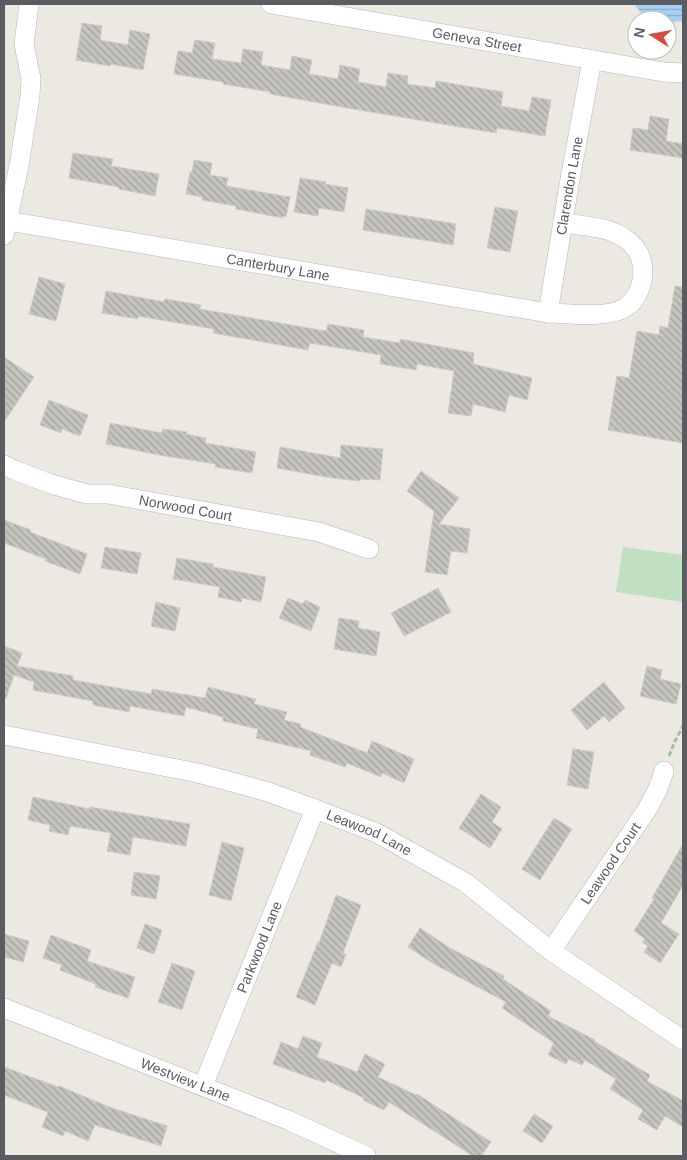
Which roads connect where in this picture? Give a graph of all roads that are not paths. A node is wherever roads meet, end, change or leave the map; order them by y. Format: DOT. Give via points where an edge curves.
graph roads {
  1 [pos="30,4"];
  2 [pos="271,4"];
  3 [pos="592,60"];
  4 [pos="683,73"];
  5 [pos="563,222"];
  6 [pos="6,228"];
  7 [pos="548,313"];
  8 [pos="4,465"];
  9 [pos="369,549"];
  10 [pos="4,734"];
  11 [pos="664,771"];
  12 [pos="315,809"];
  13 [pos="551,951"];
  14 [pos="4,1008"];
  15 [pos="683,1040"];
  16 [pos="203,1086"];
  17 [pos="335,1150"];
  18 [pos="366,1156"];
  1 -- 6 [label="street" via="24,44 31,79 30,96"];
  2 -- 3 [label="street, Geneva Street"];
  3 -- 4 [label="street, Geneva Street"];
  3 -- 5 [label="street, Clarendon Lane"];
  5 -- 7 [label="street, Clarendon Lane"];
  5 -- 7 [label="street, Canterbury Lane" via="622,235 639,252 643,276 640,290 632,303 619,311 602,314"];
  6 -- 7 [label="street, Canterbury Lane"];
  8 -- 9 [label="street, Norwood Court" via="87,494 108,494 320,532"];
  10 -- 12 [label="street, Leawood Lane" via="198,773"];
  11 -- 13 [label="street, Leawood Court" via="648,808"];
  12 -- 13 [label="street, Leawood Lane" via="377,833 466,883"];
  12 -- 16 [label="street, Parkwood Lane"];
  13 -- 15 [label="street, Leawood Lane"];
  14 -- 16 [label="street, Westview Lane"];
  16 -- 17 [label="street, Westview Lane" via="288,1120"];
  17 -- 18 [label="street, Westview Lane"];
}
